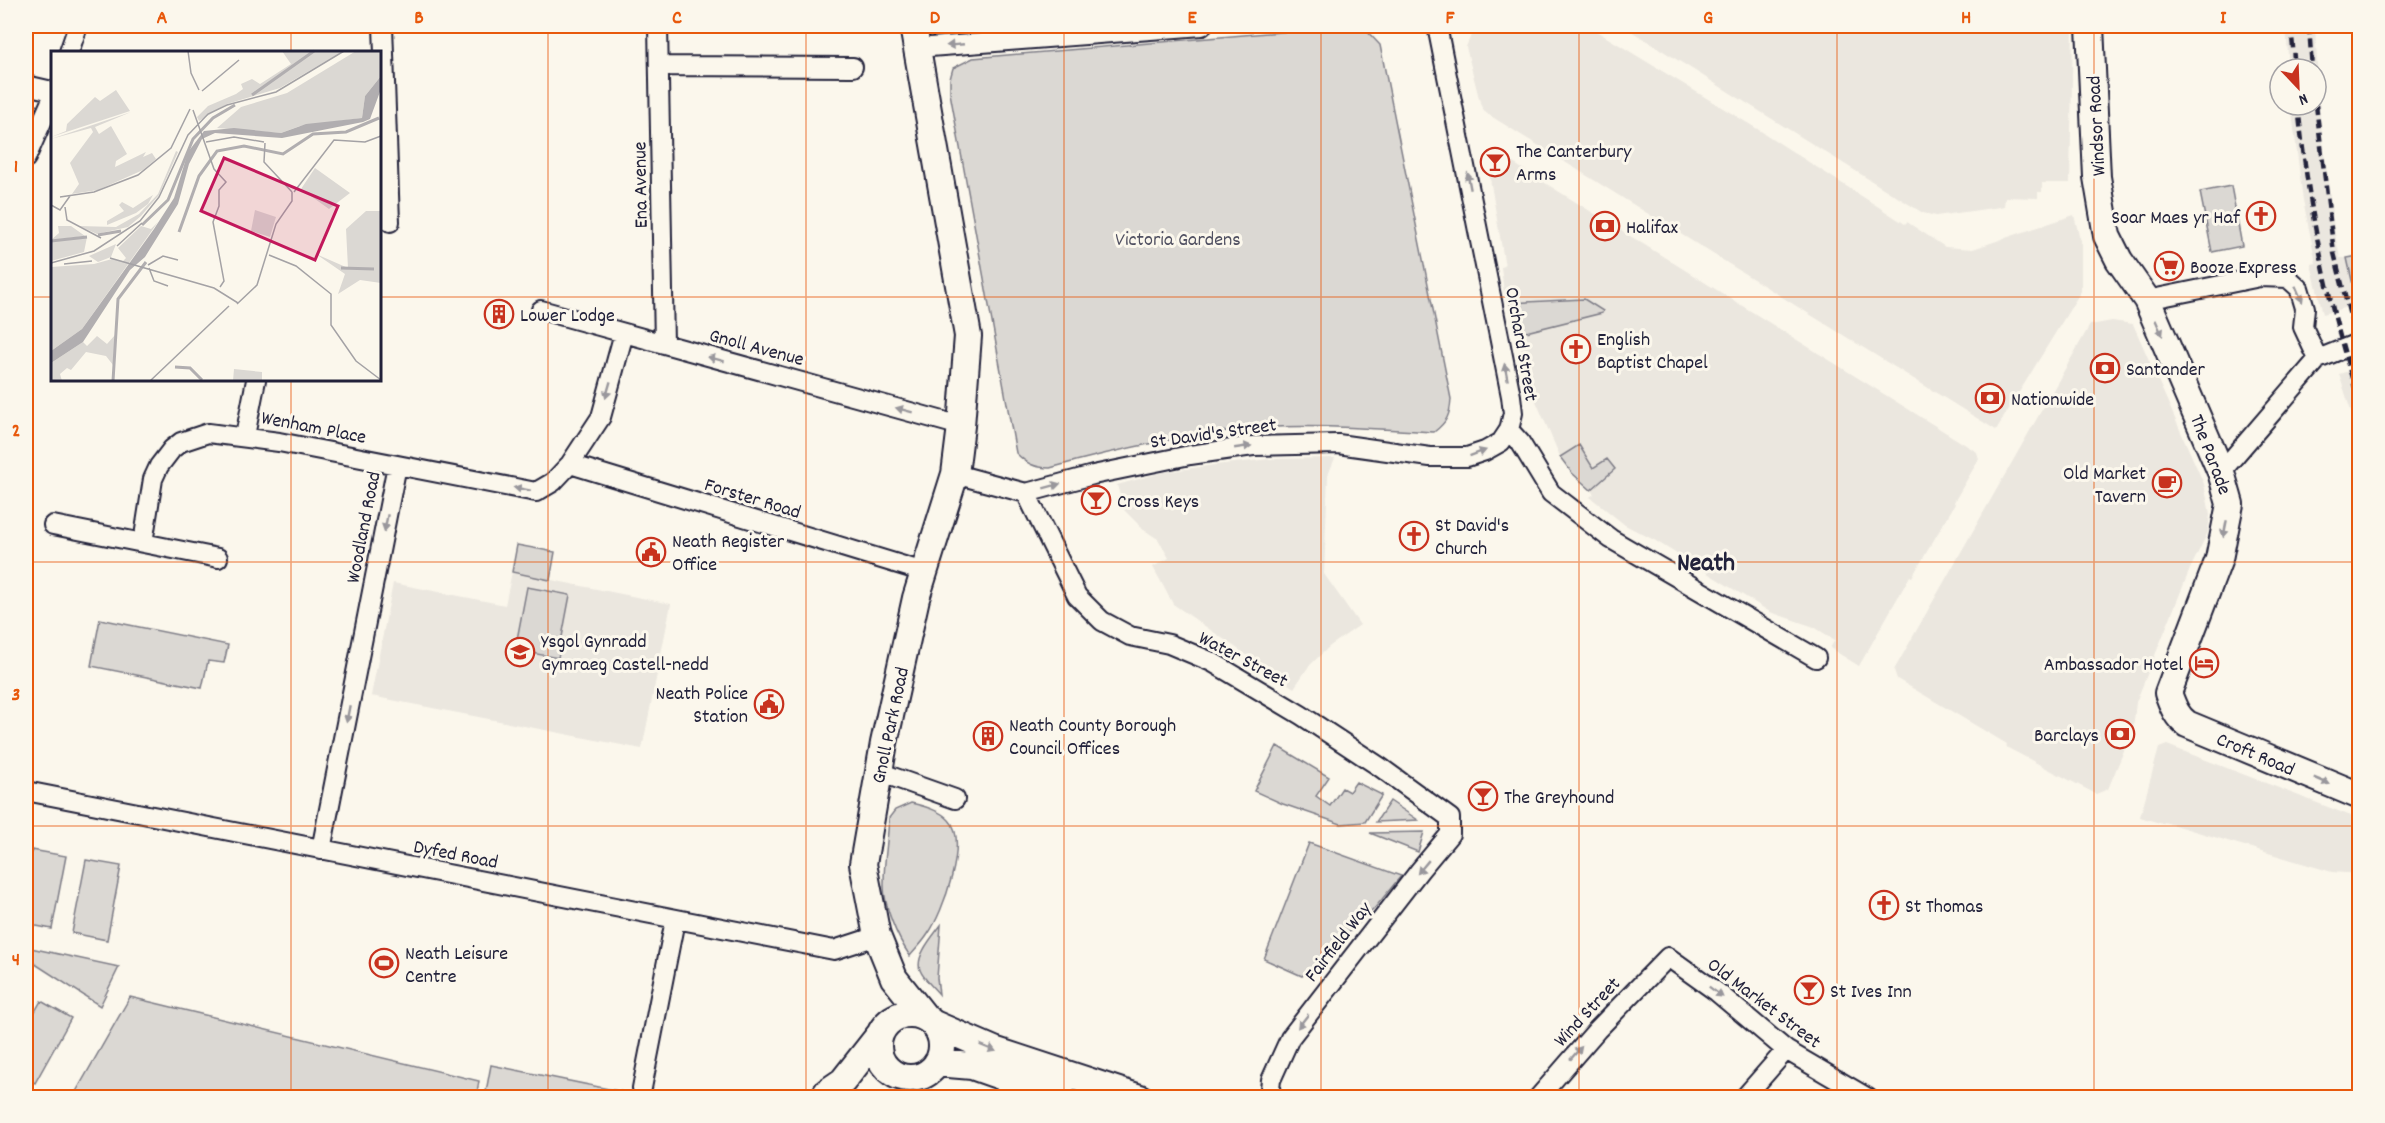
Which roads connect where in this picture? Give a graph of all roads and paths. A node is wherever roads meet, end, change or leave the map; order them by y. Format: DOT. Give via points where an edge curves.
graph roads {
  1 [pos="78,26"];
  2 [pos="383,26"];
  3 [pos="658,26"];
  4 [pos="1202,26"];
  5 [pos="1437,26"];
  6 [pos="2090,26"];
  7 [pos="915,37"];
  8 [pos="69,51"];
  9 [pos="659,66"];
  10 [pos="853,67"];
  11 [pos="26,85"];
  12 [pos="51,91"];
  13 [pos="51,101"];
  14 [pos="26,158"];
  15 [pos="385,219"];
  16 [pos="2119,260"];
  17 [pos="2147,300"];
  18 [pos="541,310"];
  19 [pos="624,333"];
  20 [pos="2360,342"];
  21 [pos="664,344"];
  22 [pos="2318,359"];
  23 [pos="256,381"];
  24 [pos="961,426"];
  25 [pos="1509,429"];
  26 [pos="244,436"];
  27 [pos="570,464"];
  28 [pos="397,465"];
  29 [pos="2221,472"];
  30 [pos="955,474"];
  31 [pos="1026,493"];
  32 [pos="53,525"];
  33 [pos="143,543"];
  34 [pos="218,558"];
  35 [pos="924,572"];
  36 [pos="1816,658"];
  37 [pos="2168,693"];
  38 [pos="879,772"];
  39 [pos="26,793"];
  40 [pos="2360,796"];
  41 [pos="955,799"];
  42 [pos="1450,818"];
  43 [pos="321,850"];
  44 [pos="675,920"];
  45 [pos="878,936"];
  46 [pos="1668,957"];
  47 [pos="894,978"];
  48 [pos="930,1021"];
  49 [pos="883,1029"];
  50 [pos="1786,1050"];
  51 [pos="937,1064"];
  52 [pos="891,1073"];
  53 [pos="642,1088"];
  54 [pos="834,1089"];
  55 [pos="1063,1098"];
  56 [pos="1140,1098"];
  57 [pos="1269,1098"];
  58 [pos="1538,1098"];
  59 [pos="1744,1098"];
  60 [pos="1868,1098"];
  1 -- 8 [label="street"];
  2 -- 15 [label="street"];
  3 -- 9 [label="street, Ena Avenue"];
  4 -- 7 [label="street, one-way"];
  25 -- 5 [label="street, Orchard Street, one-way" via="1513,413 1510,396"];
  6 -- 16 [label="main road, Windsor Road" via="2099,195 2107,236"];
  7 -- 24 [label="main road" via="968,336"];
  9 -- 10 [label="street"];
  9 -- 21 [label="street, Ena Avenue"];
  11 -- 12 [label="street"];
  13 -- 14 [label="street"];
  16 -- 17 [label="main road, The Parade"];
  17 -- 22 [label="street, one-way" via="2260,277 2288,278 2299,288 2305,308 2303,327"];
  17 -- 29 [label="main road, The Parade, one-way"];
  18 -- 19 [label="street, Gnoll Avenue"];
  19 -- 21 [label="street, Gnoll Avenue"];
  19 -- 27 [label="street, Woodland Road, one-way" via="601,417"];
  20 -- 22 [label="street"];
  24 -- 21 [label="street, Gnoll Avenue, one-way"];
  22 -- 29 [label="street"];
  23 -- 26 [label="street, Wenham Place"];
  24 -- 30 [label="main road"];
  31 -- 25 [label="street, St David's Street, one-way" via="1093,475 1253,446 1338,444 1430,457 1467,457 1501,442"];
  25 -- 36 [label="street, Orchard Street" via="1551,493 1611,539"];
  26 -- 28 [label="street, Wenham Place"];
  26 -- 33 [label="street" via="208,433 172,449 153,479"];
  27 -- 28 [label="street, Woodland Road, one-way" via="553,482 536,492"];
  27 -- 35 [label="street, Forster Road"];
  28 -- 43 [label="street, Woodland Road, one-way"];
  29 -- 37 [label="main road, The Parade, one-way" via="2230,504 2219,559"];
  30 -- 31 [label="street"];
  30 -- 35 [label="main road, Gnoll Park Road"];
  31 -- 42 [label="street, Water Street" via="1077,596 1102,621 1130,636 1169,644 1212,662 1301,715"];
  32 -- 33 [label="street"];
  33 -- 34 [label="street"];
  35 -- 38 [label="main road, Gnoll Park Road"];
  37 -- 40 [label="main road, Croft Road, one-way" via="2173,709 2187,724"];
  38 -- 41 [label="street"];
  38 -- 45 [label="main road, Gnoll Park Road" via="863,864"];
  39 -- 43 [label="street, Dyfed Road"];
  42 -- 57 [label="street, Fairfield Way, one-way" via="1450,834 1290,1038 1271,1080"];
  43 -- 44 [label="street, Dyfed Road"];
  44 -- 45 [label="street, Dyfed Road" via="834,950"];
  44 -- 53 [label="street"];
  45 -- 47 [label="main road, Gnoll Park Road"];
  46 -- 50 [label="street, Old Market Street, one-way"];
  58 -- 46 [label="street, Wind Street, one-way"];
  47 -- 48 [label="main road, Gnoll Park Road"];
  47 -- 49 [label="main road"];
  48 -- 49 [label="main road" via="905,1014"];
  48 -- 51 [label="main road" via="940,1033 942,1044"];
  48 -- 56 [label="main road, one-way" via="994,1050"];
  49 -- 52 [label="main road" via="877,1044 879,1055"];
  49 -- 54 [label="main road"];
  50 -- 59 [label="street"];
  50 -- 60 [label="street, Old Market Street"];
  51 -- 52 [label="main road" via="911,1078"];
  51 -- 55 [label="main road" via="972,1066"];
  52 -- 54 [label="main road"];
}
